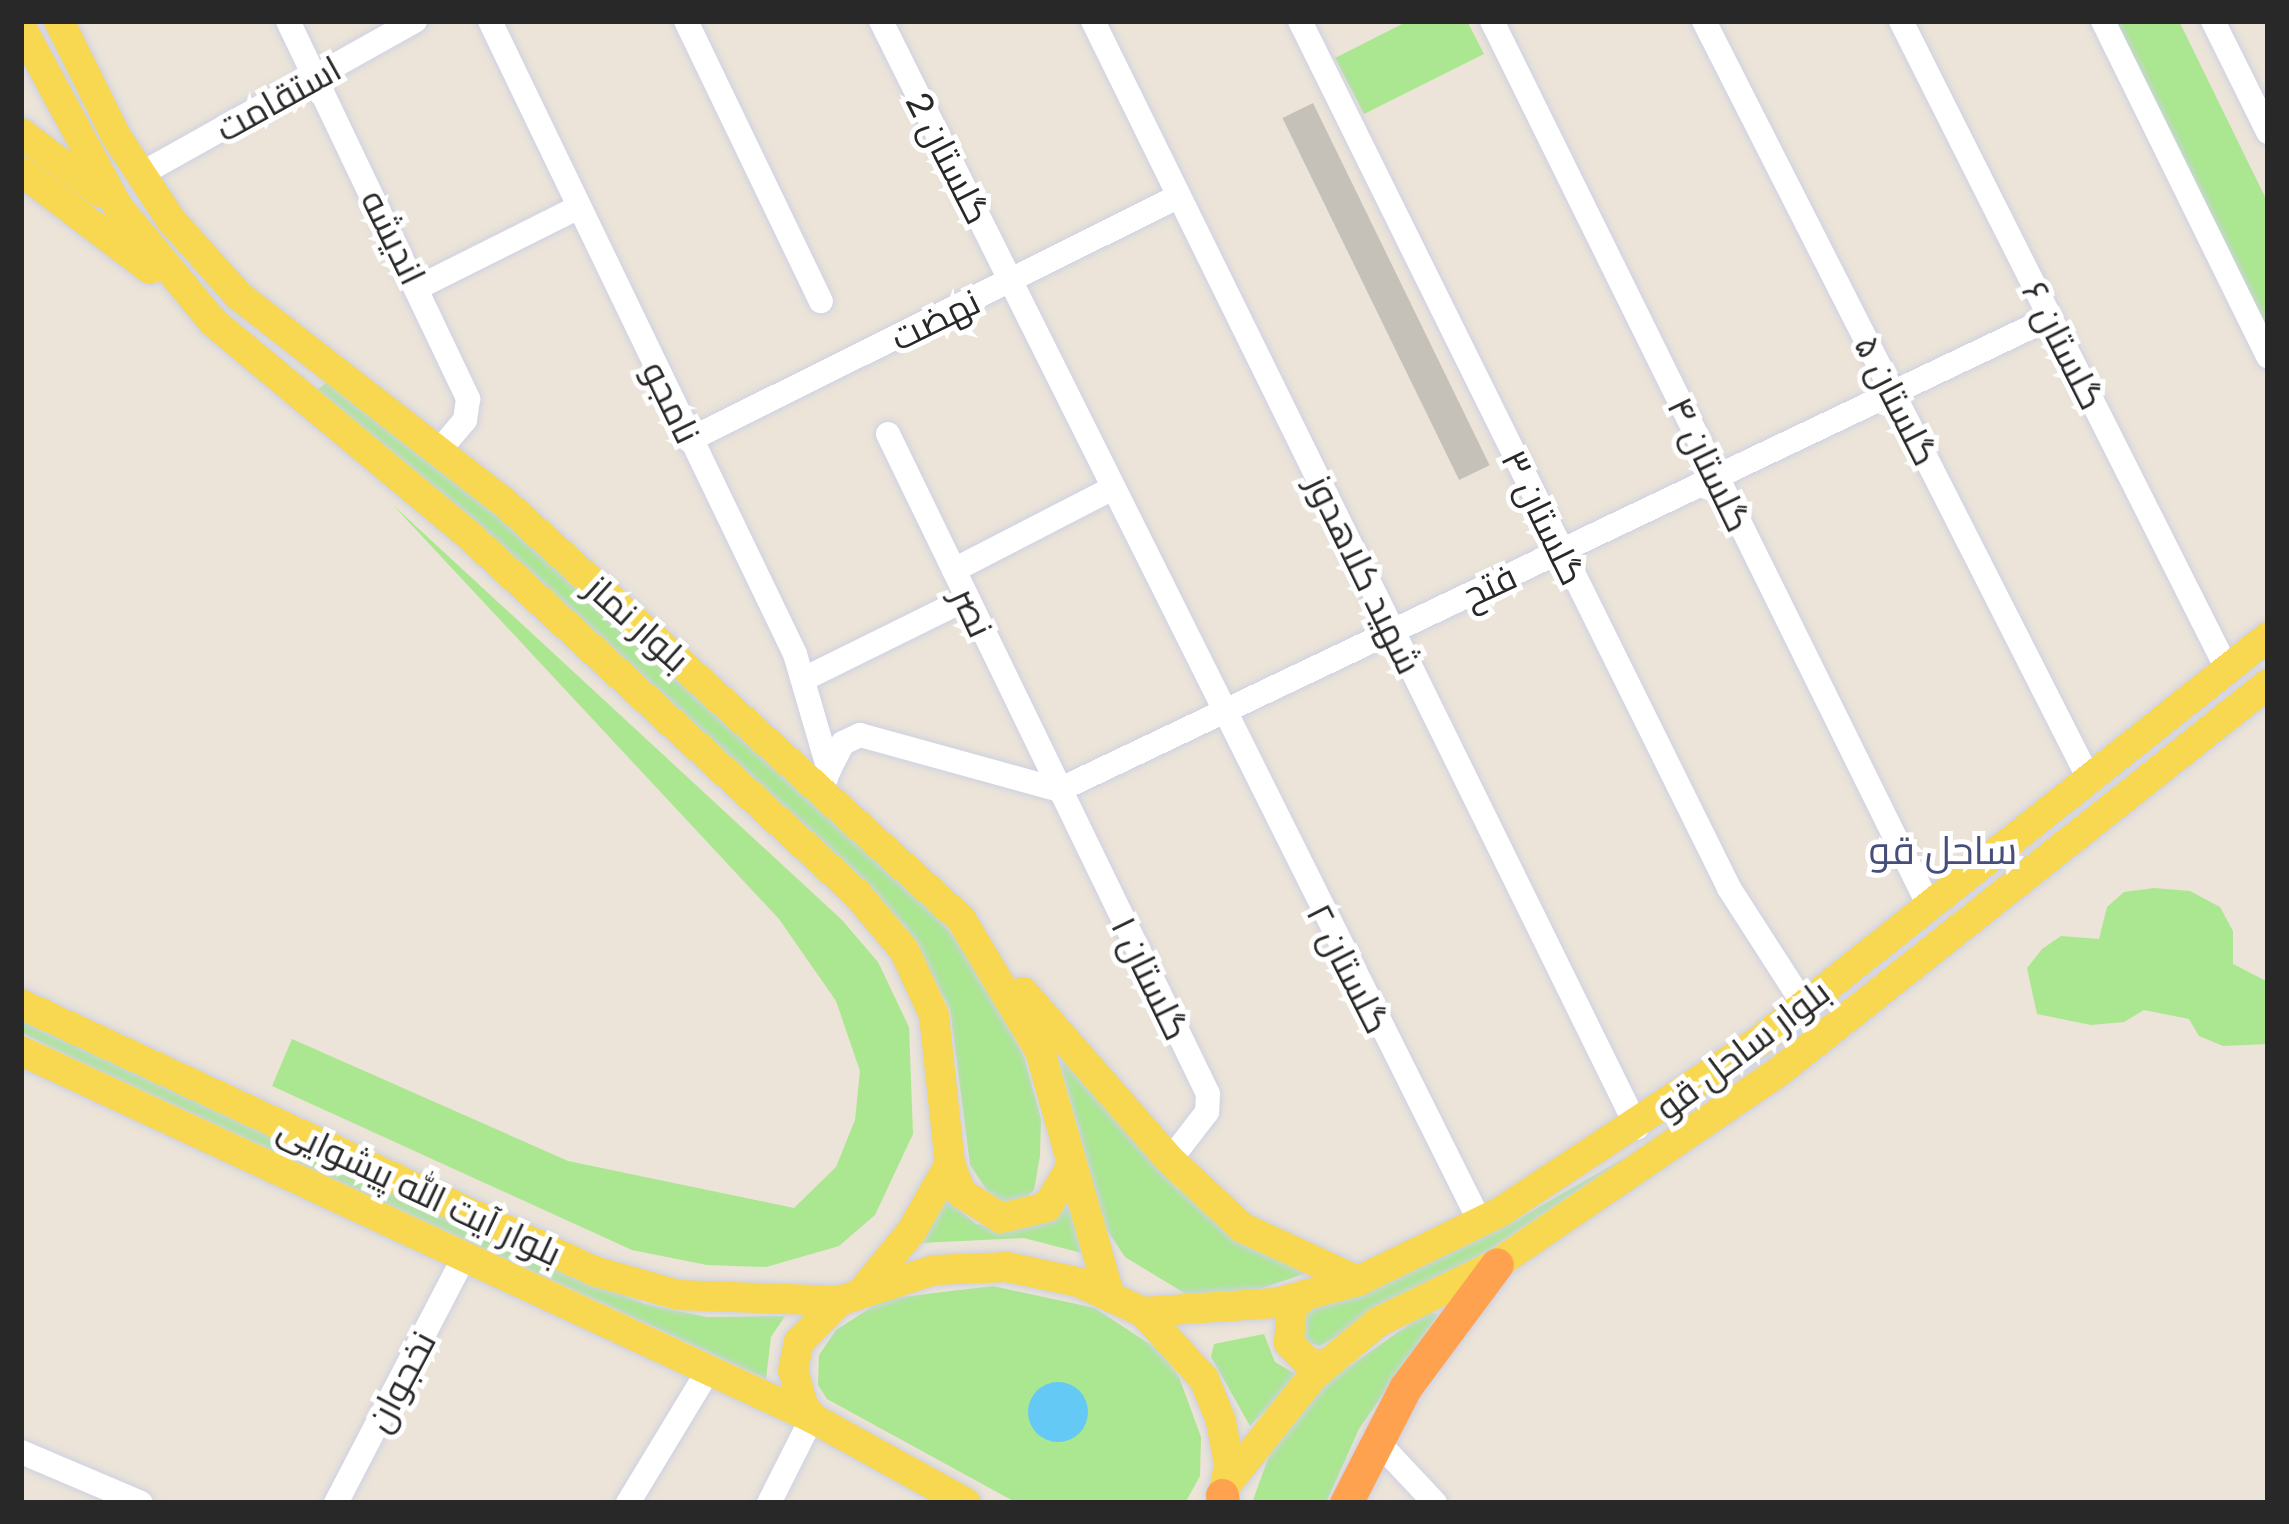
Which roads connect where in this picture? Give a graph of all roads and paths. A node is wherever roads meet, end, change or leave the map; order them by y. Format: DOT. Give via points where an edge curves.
graph roads {
  1 [pos="59,21"];
  2 [pos="288,21"];
  3 [pos="416,21"];
  4 [pos="490,21"];
  5 [pos="686,21"];
  6 [pos="881,21"];
  7 [pos="1093,21"];
  8 [pos="1300,21"];
  9 [pos="1492,21"];
  10 [pos="1704,21"];
  11 [pos="1901,21"];
  12 [pos="2103,21"];
  13 [pos="2213,21"];
  14 [pos="21,26"];
  15 [pos="315,77"];
  16 [pos="2268,132"];
  17 [pos="21,133"];
  18 [pos="21,171"];
  19 [pos="141,174"];
  20 [pos="1179,196"];
  21 [pos="577,202"];
  22 [pos="118,207"];
  23 [pos="1011,281"];
  24 [pos="419,287"];
  25 [pos="821,301"];
  26 [pos="200,308"];
  27 [pos="2050,318"];
  28 [pos="2268,357"];
  29 [pos="316,359"];
  30 [pos="292,388"];
  31 [pos="1893,392"];
  32 [pos="888,434"];
  33 [pos="689,440"];
  34 [pos="440,451"];
  35 [pos="1716,477"];
  36 [pos="1111,489"];
  37 [pos="1561,551"];
  38 [pos="954,570"];
  39 [pos="966,599"];
  40 [pos="1393,631"];
  41 [pos="2268,637"];
  42 [pos="2227,669"];
  43 [pos="804,679"];
  44 [pos="2266,691"];
  45 [pos="1221,713"];
  46 [pos="826,779"];
  47 [pos="2089,779"];
  48 [pos="1059,790"];
  49 [pos="1929,906"];
  50 [pos="961,920"];
  51 [pos="21,1004"];
  52 [pos="1804,1005"];
  53 [pos="21,1051"];
  54 [pos="1637,1127"];
  55 [pos="1170,1160"];
  56 [pos="950,1164"];
  57 [pos="1071,1167"];
  58 [pos="1480,1222"];
  59 [pos="463,1259"];
  60 [pos="1497,1264"];
  61 [pos="1358,1281"];
  62 [pos="1307,1294"];
  63 [pos="851,1295"];
  64 [pos="1110,1297"];
  65 [pos="1144,1312"];
  66 [pos="1328,1364"];
  67 [pos="710,1370"];
  68 [pos="812,1418"];
  69 [pos="1376,1439"];
  70 [pos="21,1452"];
  71 [pos="1222,1496"];
  72 [pos="141,1503"];
  73 [pos="336,1503"];
  74 [pos="628,1503"];
  75 [pos="770,1503"];
  76 [pos="967,1503"];
  77 [pos="1346,1503"];
  78 [pos="1436,1503"];
  1 -- 19 [label="main road, بلوار نماز"];
  2 -- 15 [label="street, اندیشه"];
  3 -- 15 [label="street, استقامت"];
  4 -- 21 [label="street, نامجو"];
  5 -- 25 [label="street"];
  6 -- 23 [label="street, گلستان 2"];
  7 -- 20 [label="street, شهید کلاهدوز"];
  8 -- 37 [label="street, گلستان ۳"];
  9 -- 35 [label="street, گلستان ۴"];
  10 -- 31 [label="street, گلستان ۵"];
  11 -- 27 [label="street, گلستان ۶"];
  12 -- 28 [label="street"];
  13 -- 16 [label="street"];
  14 -- 22 [label="main road, بلوار نماز"];
  15 -- 19 [label="street, استقامت"];
  15 -- 24 [label="street, اندیشه"];
  17 -- 22 [label="main road"];
  18 -- 26 [label="main road"];
  19 -- 29 [label="main road, بلوار نماز" via="239,296"];
  20 -- 23 [label="street, نهضت"];
  20 -- 40 [label="street, شهید کلاهدوز"];
  21 -- 24 [label="street"];
  21 -- 33 [label="street, نامجو"];
  22 -- 26 [label="main road, بلوار نماز"];
  23 -- 33 [label="street, نهضت"];
  23 -- 36 [label="street, گلستان 2"];
  24 -- 34 [label="street, اندیشه" via="468,399 465,420"];
  26 -- 30 [label="main road, بلوار نماز"];
  27 -- 31 [label="street, فتح"];
  27 -- 42 [label="street, گلستان ۶"];
  29 -- 30 [label="street"];
  29 -- 34 [label="main road, بلوار نماز"];
  30 -- 56 [label="main road, بلوار نماز" via="473,539 857,894 904,950 934,1015"];
  31 -- 35 [label="street, فتح"];
  31 -- 47 [label="street, گلستان ۵"];
  32 -- 38 [label="street, نصر"];
  33 -- 43 [label="street, نامجو"];
  34 -- 46 [label="main road, بلوار نماز"];
  35 -- 37 [label="street, فتح"];
  35 -- 49 [label="street, گلستان ۴"];
  36 -- 38 [label="street"];
  36 -- 45 [label="street, گلستان ۲"];
  37 -- 40 [label="street, فتح"];
  37 -- 52 [label="street, گلستان ۳" via="1730,888"];
  38 -- 39 [label="street, نصر"];
  39 -- 43 [label="street"];
  39 -- 48 [label="street, نصر"];
  40 -- 45 [label="street, فتح"];
  40 -- 54 [label="street, شهید کلاهدوز"];
  41 -- 42 [label="main road, بلوار ساحل قو"];
  42 -- 47 [label="main road, بلوار ساحل قو"];
  43 -- 46 [label="street, نامجو"];
  44 -- 60 [label="main road, بلوار ساحل قو" via="1781,1070"];
  45 -- 48 [label="street, فتح"];
  45 -- 58 [label="street, گلستان ۲"];
  46 -- 48 [label="street" via="843,743 860,735"];
  46 -- 50 [label="main road, بلوار نماز"];
  47 -- 49 [label="main road, بلوار ساحل قو"];
  48 -- 55 [label="street, گلستان ۱" via="1208,1094 1207,1112"];
  49 -- 52 [label="main road, بلوار ساحل قو"];
  50 -- 55 [label="main road"];
  50 -- 57 [label="main road, بلوار نماز" via="1040,1051"];
  51 -- 63 [label="main road, بلوار آیت الله پیشوایی" via="594,1271 678,1295"];
  52 -- 54 [label="main road, بلوار ساحل قو"];
  53 -- 59 [label="main road, بلوار آیت الله پیشوایی"];
  54 -- 58 [label="main road, بلوار ساحل قو"];
  55 -- 61 [label="main road" via="1243,1228"];
  56 -- 57 [label="main road" via="961,1193 1001,1218 1047,1207"];
  56 -- 63 [label="main road" via="910,1232"];
  57 -- 64 [label="main road, بلوار نماز"];
  58 -- 61 [label="main road, بلوار ساحل قو"];
  59 -- 67 [label="main road, بلوار آیت الله پیشوایی"];
  59 -- 73 [label="street, نخجوان"];
  60 -- 66 [label="main road, بلوار ساحل قو" via="1378,1322"];
  60 -- 69 [label="highway"];
  61 -- 62 [label="main road, بلوار ساحل قو"];
  62 -- 65 [label="main road, بلوار ساحل قو"];
  62 -- 66 [label="main road" via="1292,1307 1289,1343 1310,1365"];
  63 -- 64 [label="main road, بلوار آیت الله پیشوایی" via="934,1270 1006,1268"];
  63 -- 68 [label="main road" via="799,1342 796,1387"];
  64 -- 65 [label="main road, بلوار آیت الله پیشوایی"];
  65 -- 71 [label="main road" via="1204,1379 1221,1421"];
  66 -- 71 [label="main road, بلوار ساحل قو"];
  67 -- 68 [label="main road, بلوار آیت الله پیشوایی"];
  67 -- 74 [label="street"];
  68 -- 75 [label="street"];
  68 -- 76 [label="main road, بلوار آیت الله پیشوایی"];
  69 -- 77 [label="highway"];
  69 -- 78 [label="street"];
  70 -- 72 [label="street"];
}
